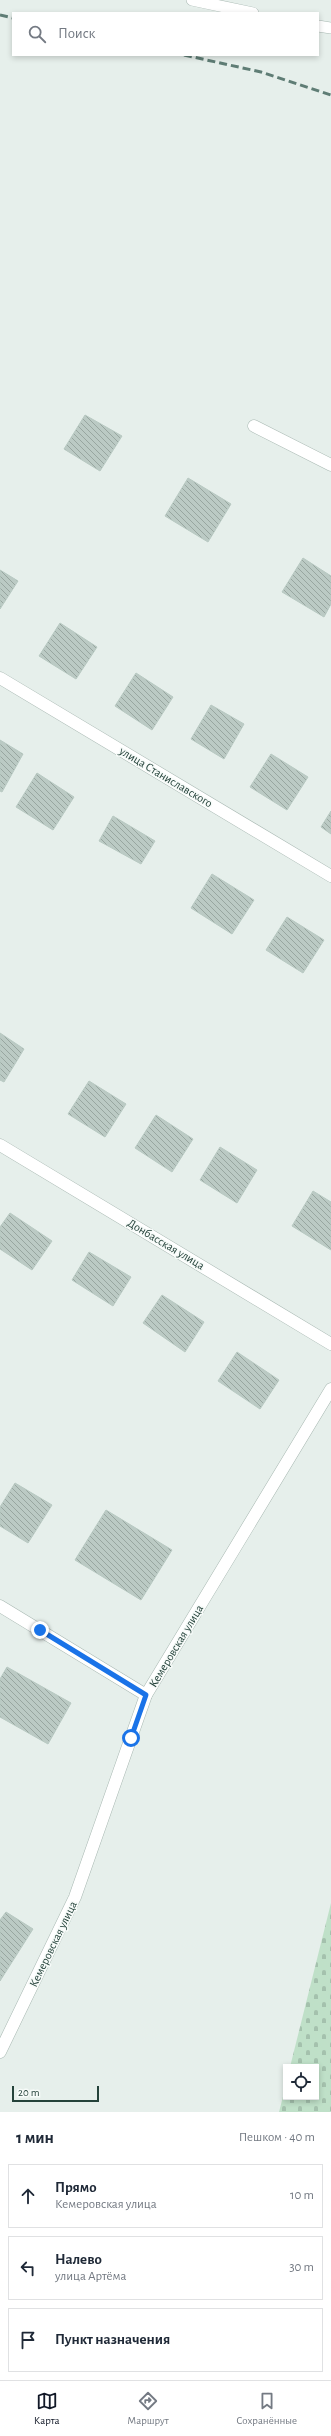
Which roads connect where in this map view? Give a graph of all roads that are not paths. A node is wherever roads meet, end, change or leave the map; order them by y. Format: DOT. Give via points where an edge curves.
graph roads {
  1 [pos="192,0"];
  2 [pos="248,12"];
  3 [pos="319,26"];
  4 [pos="331,28"];
  5 [pos="254,426"];
  6 [pos="331,465"];
  7 [pos="0,678"];
  8 [pos="331,876"];
  9 [pos="0,1145"];
  10 [pos="331,1344"];
  11 [pos="331,1388"];
  12 [pos="0,1606"];
  13 [pos="146,1695"];
  14 [pos="0,2052"];
  1 -- 2 [label="lane"];
  3 -- 4 [label="lane"];
  5 -- 6 [label="street"];
  7 -- 8 [label="street, улица Станиславского"];
  9 -- 10 [label="street, Донбасская улица"];
  11 -- 13 [label="street, Кемеровская улица"];
  12 -- 13 [label="street"];
  13 -- 14 [label="street, Кемеровская улица" via="75,1897"];
}
